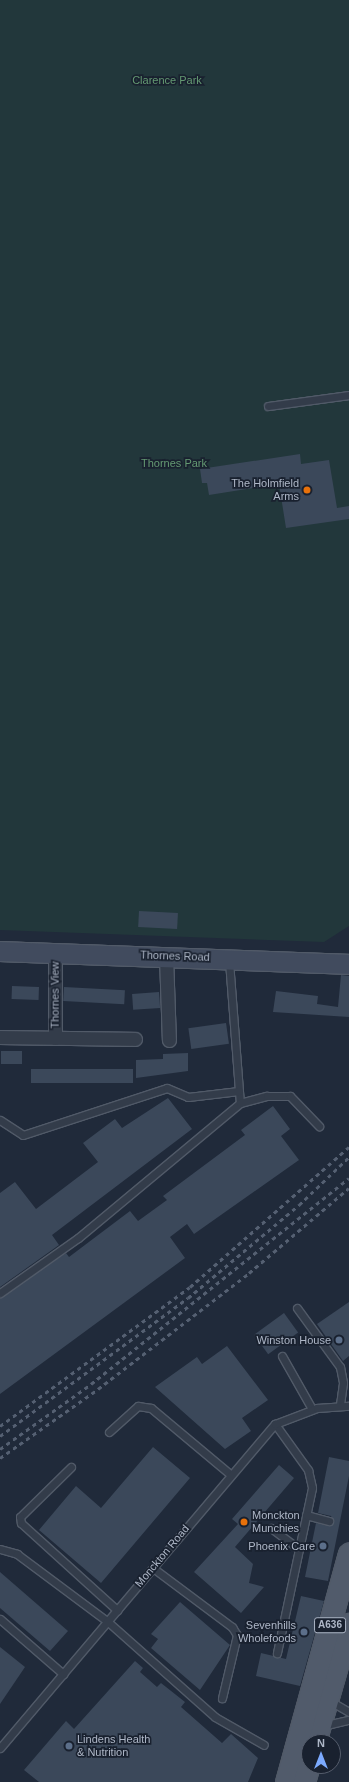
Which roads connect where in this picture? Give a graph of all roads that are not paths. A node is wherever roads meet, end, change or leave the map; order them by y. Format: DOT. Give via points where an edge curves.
graph roads {
  1 [pos="349,395"];
  2 [pos="268,406"];
  3 [pos="0,951"];
  4 [pos="55,952"];
  5 [pos="166,956"];
  6 [pos="229,958"];
  7 [pos="349,964"];
  8 [pos="0,1037"];
  9 [pos="55,1038"];
  10 [pos="135,1039"];
  11 [pos="169,1040"];
  12 [pos="239,1091"];
  13 [pos="240,1103"];
  14 [pos="0,1120"];
  15 [pos="319,1126"];
  16 [pos="0,1293"];
  17 [pos="297,1308"];
  18 [pos="282,1356"];
  19 [pos="340,1405"];
  20 [pos="349,1406"];
  21 [pos="312,1409"];
  22 [pos="275,1424"];
  23 [pos="109,1432"];
  24 [pos="71,1467"];
  25 [pos="231,1475"];
  26 [pos="306,1515"];
  27 [pos="329,1521"];
  28 [pos="271,1528"];
  29 [pos="0,1548"];
  30 [pos="299,1549"];
  31 [pos="349,1554"];
  32 [pos="153,1568"];
  33 [pos="117,1610"];
  34 [pos="0,1619"];
  35 [pos="107,1621"];
  36 [pos="349,1624"];
  37 [pos="277,1654"];
  38 [pos="63,1674"];
  39 [pos="222,1698"];
  40 [pos="319,1698"];
  41 [pos="349,1712"];
  42 [pos="349,1720"];
  43 [pos="318,1734"];
  44 [pos="264,1745"];
  45 [pos="0,1748"];
  46 [pos="286,1782"];
  1 -- 2 [label="lane"];
  3 -- 4 [label="main road, Thornes Road"];
  4 -- 5 [label="main road, Thornes Road"];
  4 -- 9 [label="street, Thornes View"];
  5 -- 6 [label="main road, Thornes Road"];
  5 -- 11 [label="street"];
  6 -- 7 [label="main road, Thornes Road"];
  6 -- 12 [label="lane"];
  8 -- 9 [label="street, Thornes View"];
  9 -- 10 [label="street, Thornes View"];
  12 -- 13 [label="lane"];
  12 -- 14 [label="lane" via="188,1097 167,1088 23,1135"];
  13 -- 15 [label="lane" via="267,1096 290,1096"];
  13 -- 16 [label="lane" via="78,1238"];
  17 -- 19 [label="lane" via="340,1367 343,1383"];
  18 -- 21 [label="lane"];
  19 -- 20 [label="lane, Monckton Road"];
  19 -- 21 [label="lane, Monckton Road"];
  21 -- 22 [label="lane, Monckton Road"];
  22 -- 25 [label="lane, Monckton Road"];
  22 -- 26 [label="lane" via="308,1470 312,1488"];
  23 -- 25 [label="lane" via="138,1406 151,1408"];
  24 -- 33 [label="lane" via="20,1517 21,1523"];
  25 -- 32 [label="lane, Monckton Road"];
  26 -- 27 [label="lane"];
  26 -- 30 [label="lane"];
  28 -- 30 [label="lane"];
  29 -- 35 [label="lane" via="17,1554"];
  30 -- 37 [label="lane"];
  31 -- 40 [label="main road, A636"];
  32 -- 33 [label="lane, Monckton Road"];
  32 -- 39 [label="lane" via="232,1627 237,1635"];
  33 -- 35 [label="lane, Monckton Road"];
  34 -- 38 [label="lane"];
  35 -- 38 [label="lane, Monckton Road"];
  35 -- 44 [label="lane" via="215,1717"];
  36 -- 40 [label="main road, A636"];
  38 -- 45 [label="lane, Monckton Road"];
  40 -- 41 [label="lane"];
  40 -- 43 [label="main road, A636"];
  40 -- 46 [label="main road, A636"];
  42 -- 43 [label="lane"];
}
